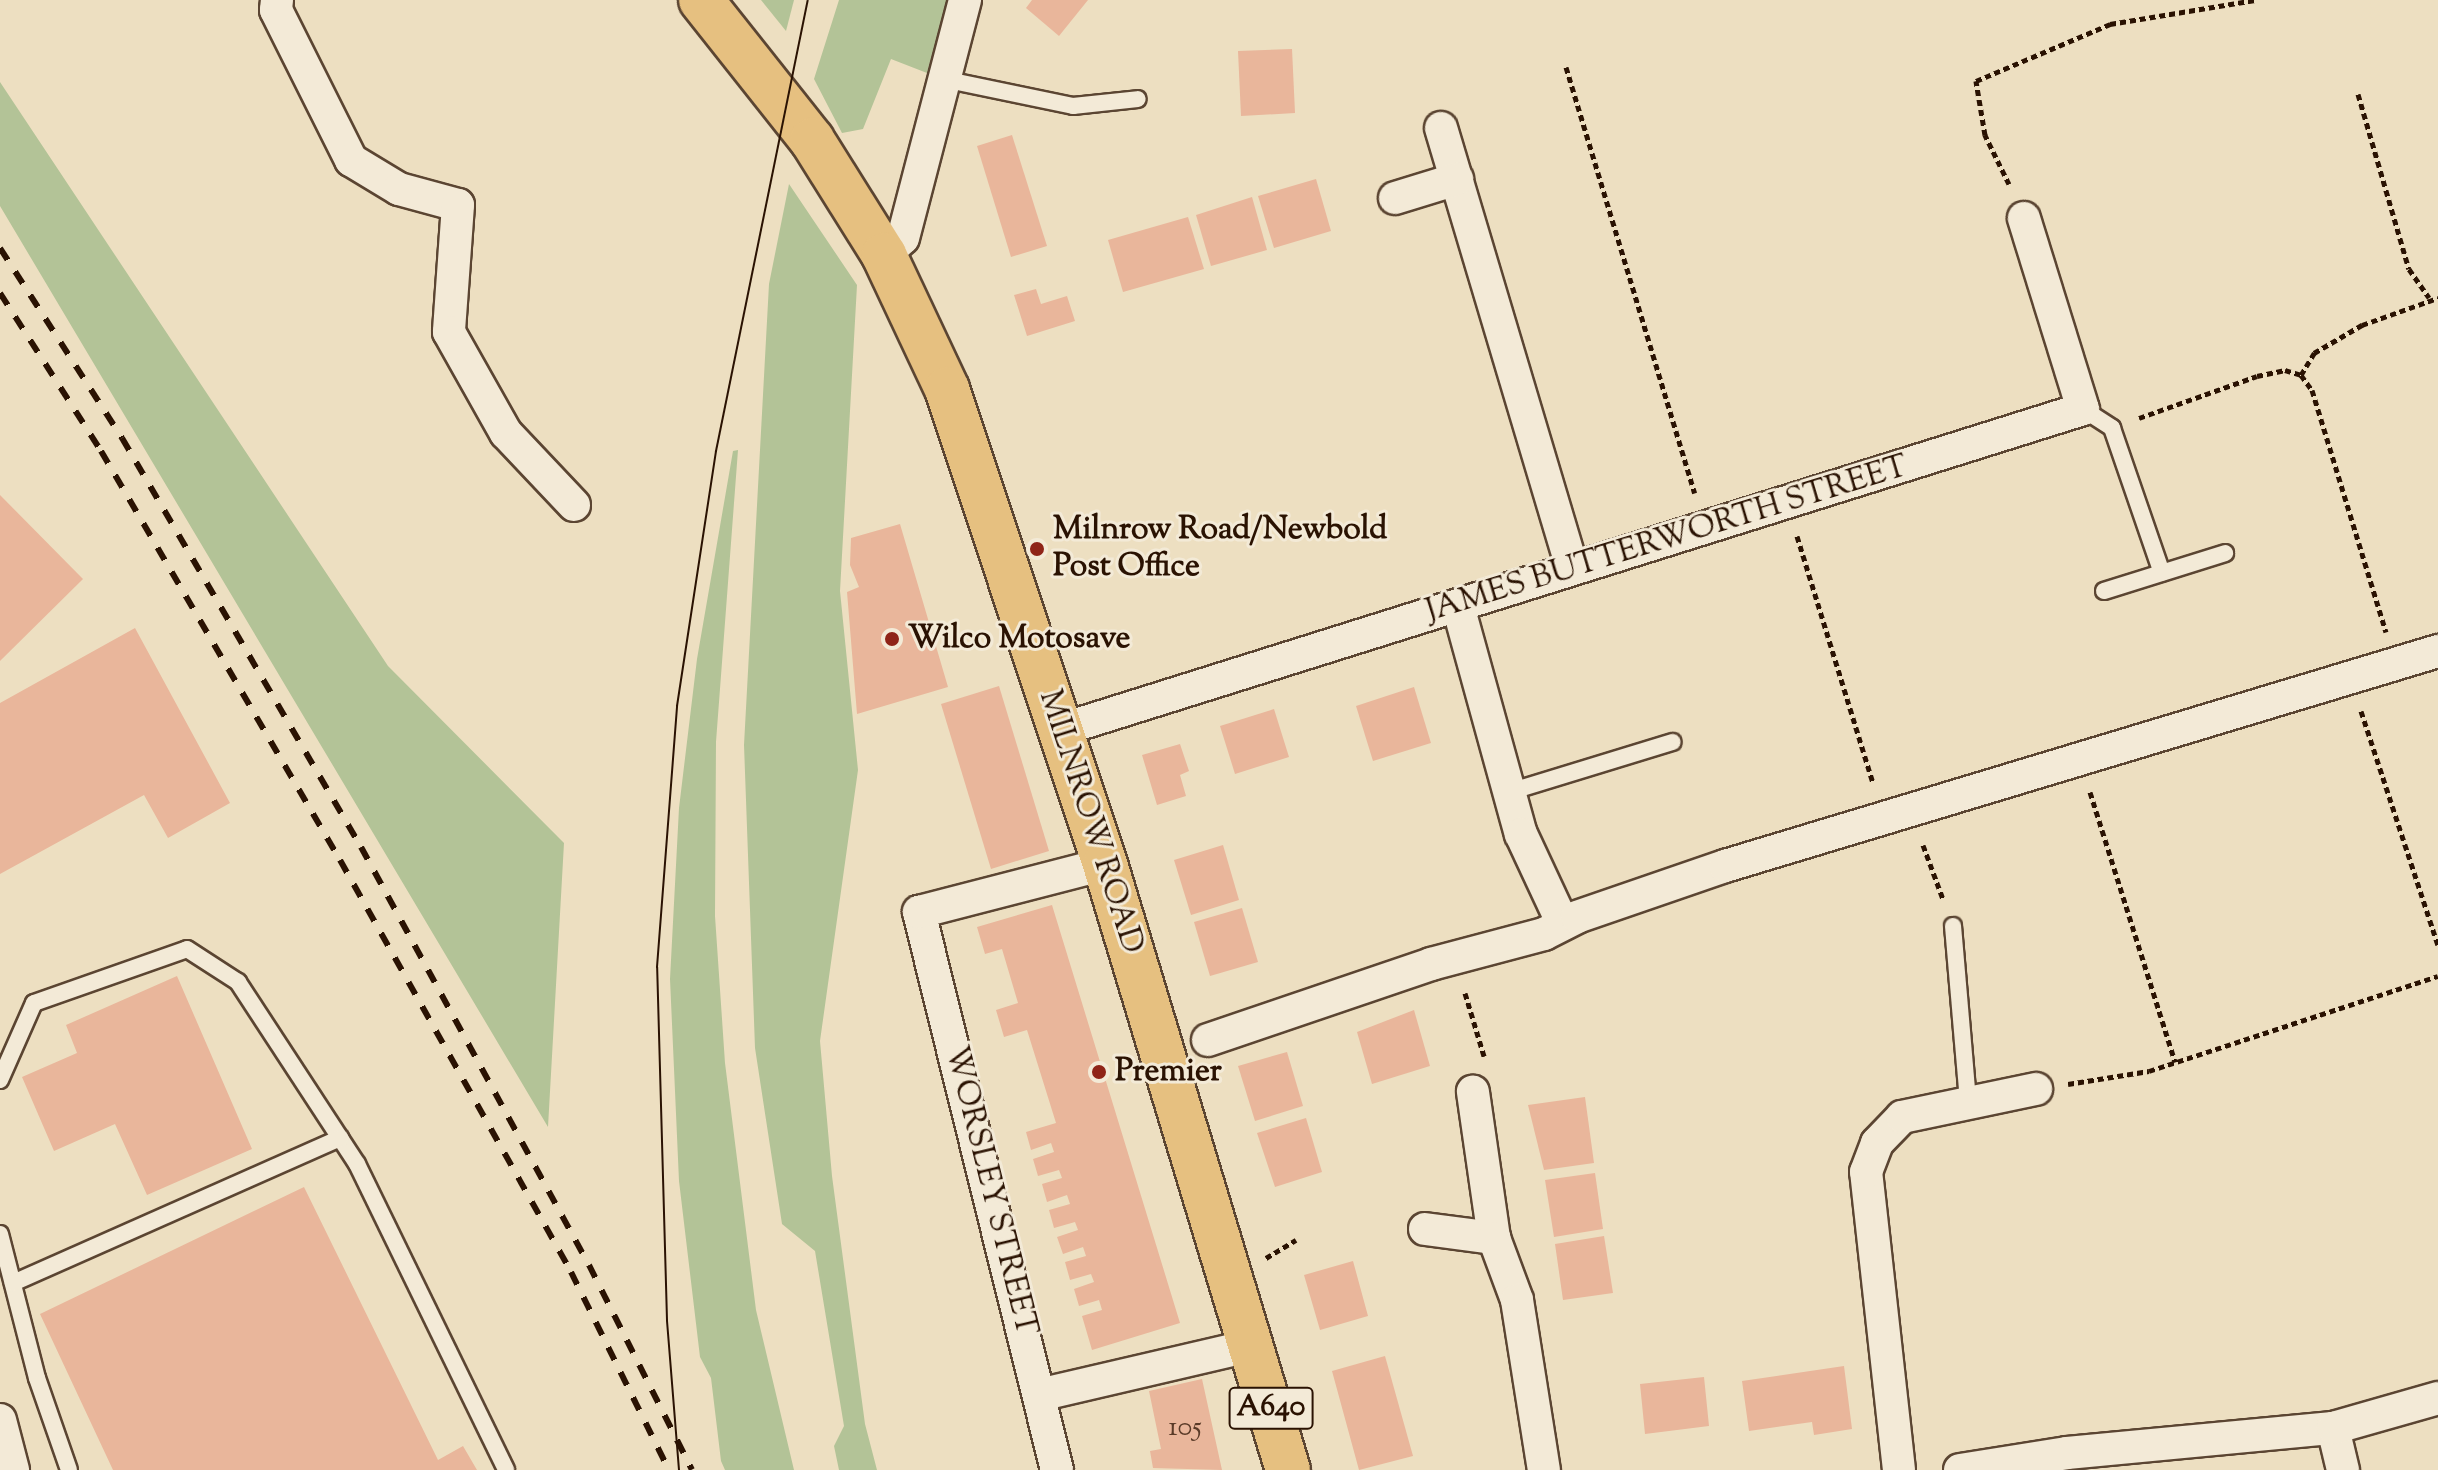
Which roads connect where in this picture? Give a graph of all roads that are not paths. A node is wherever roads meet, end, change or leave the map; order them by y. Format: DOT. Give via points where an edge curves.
graph roads {
  1 [pos="277,0"];
  2 [pos="701,0"];
  3 [pos="965,0"];
  4 [pos="943,79"];
  5 [pos="1138,99"];
  6 [pos="1441,128"];
  7 [pos="1457,179"];
  8 [pos="1395,198"];
  9 [pos="2024,218"];
  10 [pos="884,255"];
  11 [pos="2083,409"];
  12 [pos="574,505"];
  13 [pos="2225,553"];
  14 [pos="1572,567"];
  15 [pos="2162,573"];
  16 [pos="2104,591"];
  17 [pos="1458,606"];
  18 [pos="2438,651"];
  19 [pos="1060,730"];
  20 [pos="1673,742"];
  21 [pos="1509,792"];
  22 [pos="1105,864"];
  23 [pos="1563,924"];
  24 [pos="1953,926"];
  25 [pos="1208,1040"];
  26 [pos="0,1080"];
  27 [pos="2036,1089"];
  28 [pos="1473,1092"];
  29 [pos="1968,1101"];
  30 [pos="340,1138"];
  31 [pos="1425,1229"];
  32 [pos="0,1234"];
  33 [pos="1494,1238"];
  34 [pos="13,1283"];
  35 [pos="1254,1345"];
  36 [pos="1039,1395"];
  37 [pos="2438,1398"];
  38 [pos="0,1420"];
  39 [pos="2333,1428"];
  40 [pos="2069,1461"];
  41 [pos="13,1470"];
  42 [pos="69,1470"];
  43 [pos="506,1470"];
  44 [pos="1057,1470"];
  45 [pos="1288,1470"];
  46 [pos="1544,1470"];
  47 [pos="1899,1470"];
  48 [pos="1960,1470"];
  49 [pos="2343,1470"];
  1 -- 12 [label="street" via="276,10 351,160 399,189 458,205 449,332 506,433"];
  2 -- 10 [label="main road, MILNROW ROAD / A640" via="812,140"];
  3 -- 4 [label="street"];
  4 -- 5 [label="lane" via="1073,106"];
  4 -- 10 [label="street" via="903,238"];
  6 -- 7 [label="street"];
  7 -- 8 [label="street"];
  7 -- 14 [label="street"];
  9 -- 11 [label="street"];
  10 -- 19 [label="main road, MILNROW ROAD / A640" via="947,389"];
  11 -- 14 [label="street, JAMES BUTTERWORTH STREET"];
  11 -- 15 [label="lane" via="2112,428"];
  13 -- 15 [label="lane"];
  14 -- 17 [label="street, JAMES BUTTERWORTH STREET"];
  15 -- 16 [label="lane"];
  17 -- 19 [label="street, JAMES BUTTERWORTH STREET"];
  17 -- 21 [label="street"];
  18 -- 23 [label="street" via="1725,866"];
  19 -- 22 [label="main road, MILNROW ROAD / A640"];
  20 -- 21 [label="lane"];
  21 -- 23 [label="street" via="1521,834"];
  22 -- 35 [label="main road, MILNROW ROAD / A640"];
  22 -- 36 [label="street, WORSLEY STREET" via="919,912"];
  23 -- 25 [label="street"];
  24 -- 29 [label="lane"];
  26 -- 30 [label="lane" via="34,1003 187,949 238,982"];
  27 -- 29 [label="street"];
  28 -- 33 [label="street"];
  29 -- 47 [label="street" via="1902,1117 1877,1143 1866,1172"];
  30 -- 34 [label="lane"];
  30 -- 43 [label="lane"];
  31 -- 33 [label="street"];
  32 -- 34 [label="lane"];
  33 -- 46 [label="street" via="1517,1300"];
  34 -- 42 [label="lane" via="37,1378"];
  35 -- 36 [label="street"];
  35 -- 45 [label="main road, MILNROW ROAD / A640"];
  36 -- 44 [label="street, WORSLEY STREET"];
  37 -- 39 [label="street"];
  38 -- 41 [label="street"];
  39 -- 40 [label="street"];
  39 -- 49 [label="street"];
  40 -- 48 [label="street"];
}
